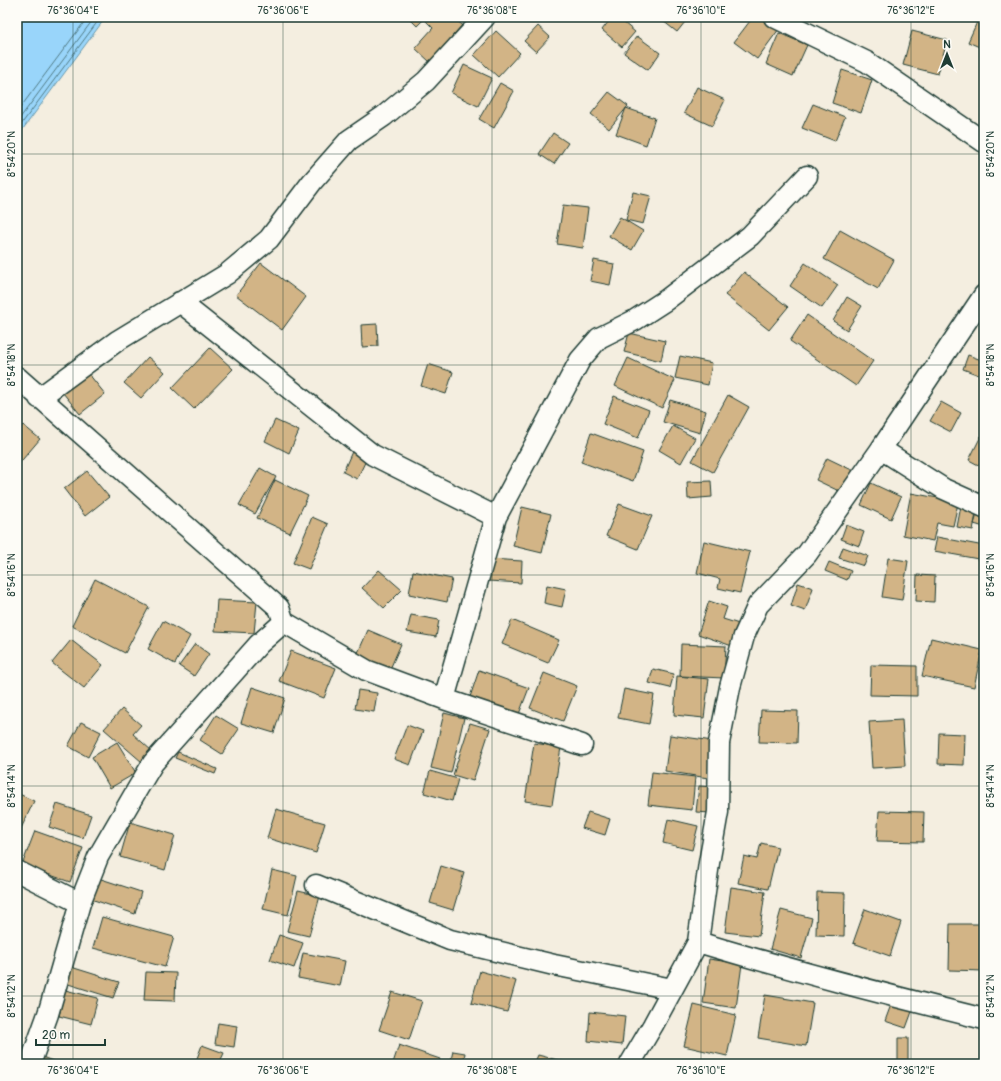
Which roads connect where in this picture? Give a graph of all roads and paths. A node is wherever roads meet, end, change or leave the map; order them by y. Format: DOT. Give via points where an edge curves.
graph roads {
  1 [pos="485,17"];
  2 [pos="774,17"];
  3 [pos="984,142"];
  4 [pos="807,176"];
  5 [pos="984,295"];
  6 [pos="180,302"];
  7 [pos="17,377"];
  8 [pos="39,398"];
  9 [pos="881,449"];
  10 [pos="984,507"];
  11 [pos="496,517"];
  12 [pos="284,622"];
  13 [pos="444,699"];
  14 [pos="582,745"];
  15 [pos="17,871"];
  16 [pos="316,885"];
  17 [pos="80,903"];
  18 [pos="698,942"];
  19 [pos="672,989"];
  20 [pos="984,1019"];
  21 [pos="30,1064"];
  22 [pos="630,1064"];
  1 -- 6 [label="street" via="426,81 384,116 349,140 312,182 269,239 227,274"];
  2 -- 3 [label="street" via="867,62"];
  4 -- 11 [label="street" via="750,236 666,300 635,320 599,338 580,360"];
  5 -- 9 [label="street"];
  6 -- 8 [label="street" via="116,341"];
  6 -- 11 [label="street" via="373,455"];
  7 -- 8 [label="street"];
  8 -- 12 [label="street" via="279,608"];
  9 -- 10 [label="street" via="944,490"];
  9 -- 18 [label="street" via="807,554 758,605 744,636 730,687 720,743 718,812"];
  11 -- 13 [label="street"];
  12 -- 13 [label="street" via="366,670"];
  12 -- 17 [label="street" via="259,644 153,763 98,857"];
  13 -- 14 [label="street"];
  15 -- 17 [label="street"];
  16 -- 19 [label="street" via="450,940 554,966"];
  17 -- 21 [label="street" via="48,1014"];
  18 -- 19 [label="street"];
  18 -- 20 [label="street" via="761,962"];
  19 -- 22 [label="street"];
}
